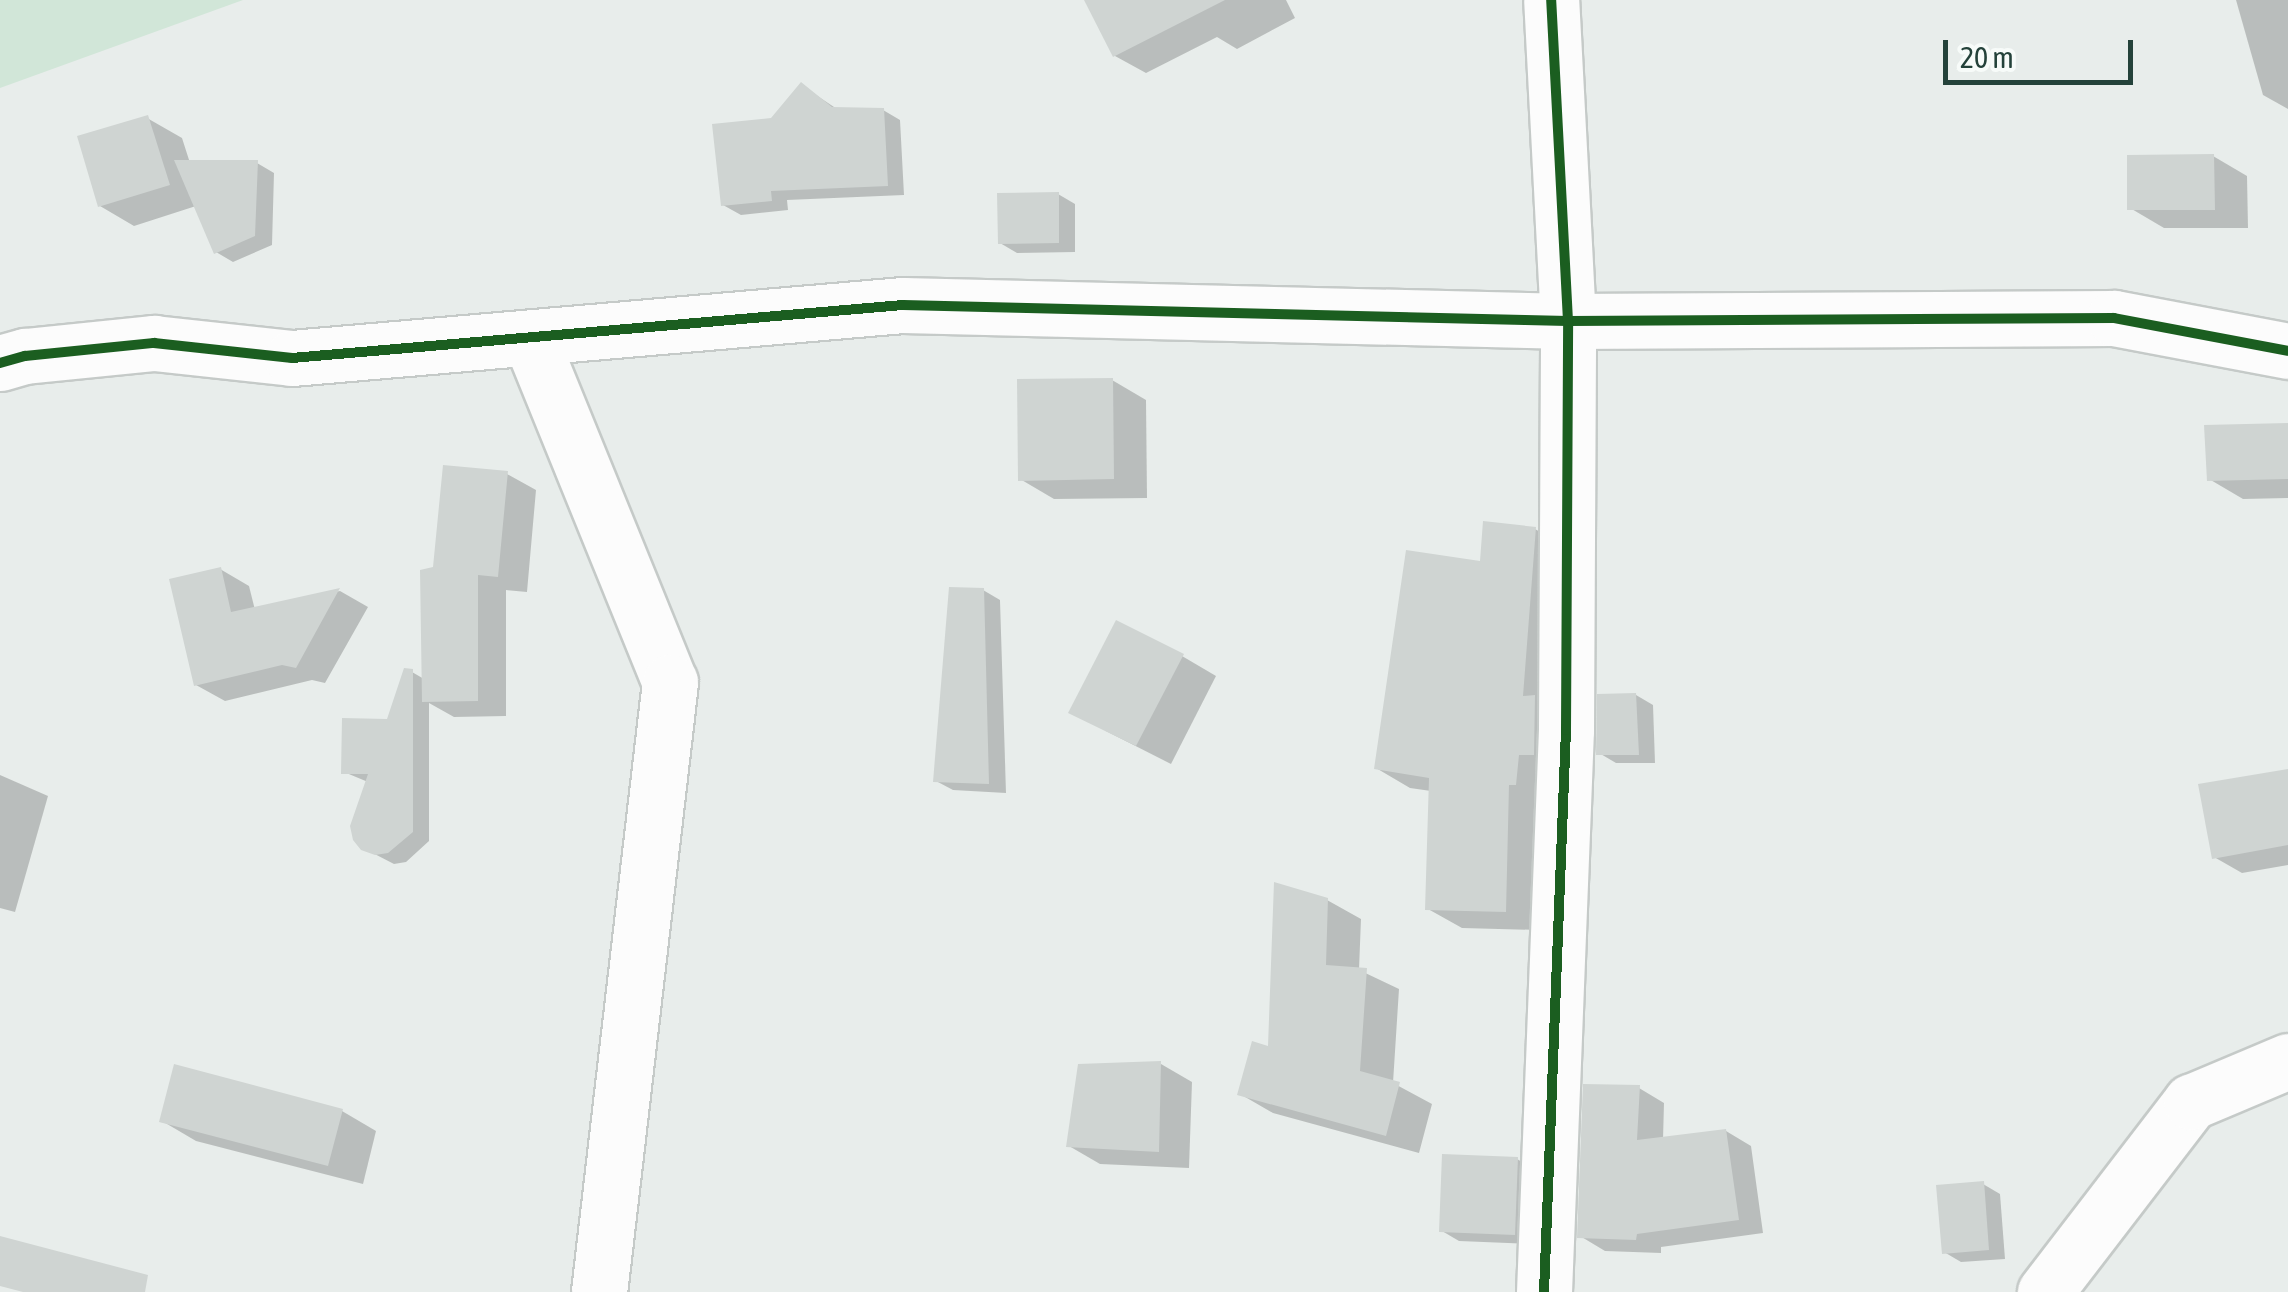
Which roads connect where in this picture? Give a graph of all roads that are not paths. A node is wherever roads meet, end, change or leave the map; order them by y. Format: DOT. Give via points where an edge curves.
graph roads {
  1 [pos="1550,0"];
  2 [pos="1568,321"];
  3 [pos="530,338"];
  4 [pos="2288,351"];
  5 [pos="0,363"];
  6 [pos="2288,1061"];
  7 [pos="599,1292"];
  8 [pos="1544,1292"];
  9 [pos="2045,1292"];
  1 -- 2 [label="street"];
  2 -- 3 [label="street" via="903,305"];
  2 -- 4 [label="street" via="2114,318"];
  2 -- 8 [label="street" via="1566,730"];
  3 -- 5 [label="street" via="292,358 154,343"];
  3 -- 7 [label="street" via="670,682"];
  6 -- 9 [label="street" via="2191,1102"];
}
